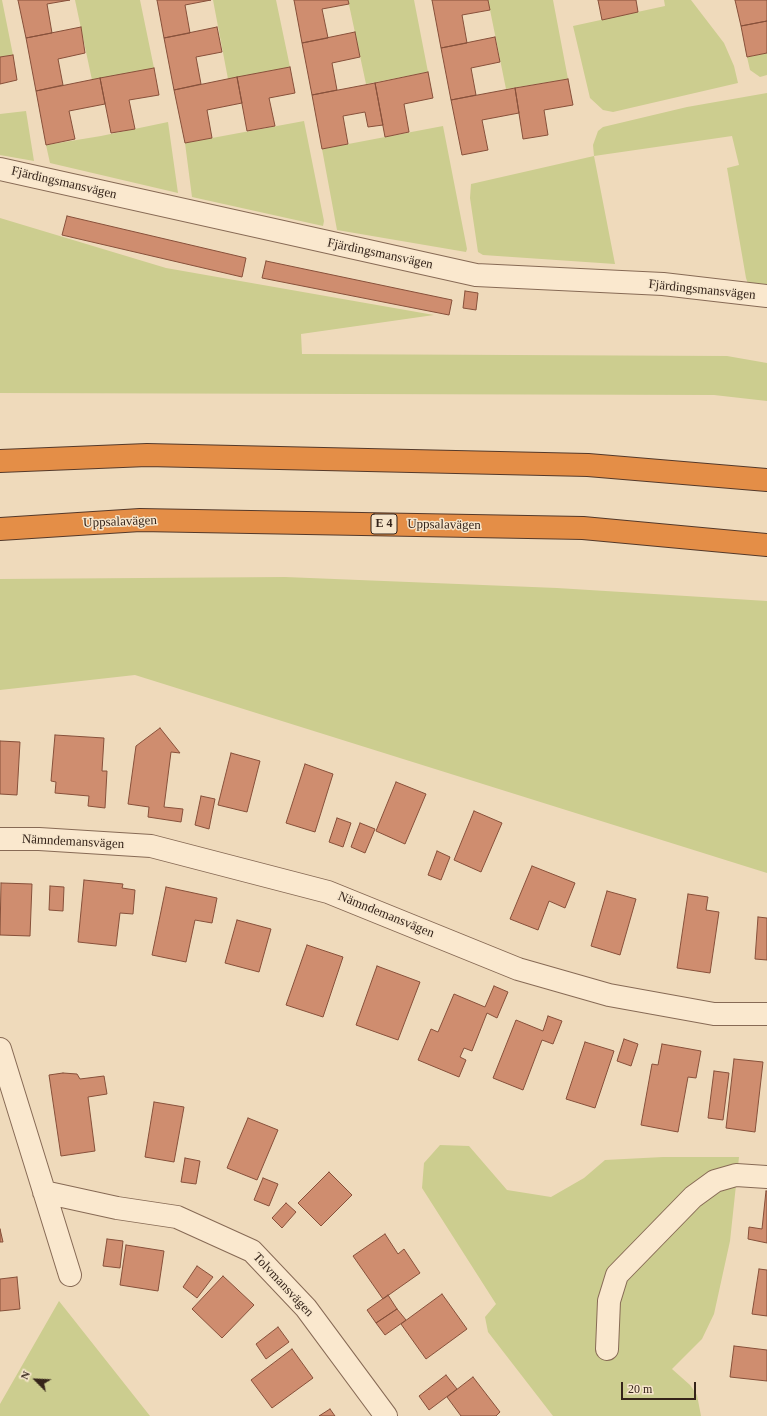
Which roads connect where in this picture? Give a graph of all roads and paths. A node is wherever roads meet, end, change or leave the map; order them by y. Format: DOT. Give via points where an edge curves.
graph roads {
  1 [pos="0,169"];
  2 [pos="767,296"];
  3 [pos="0,461"];
  4 [pos="767,480"];
  5 [pos="0,529"];
  6 [pos="767,545"];
  7 [pos="0,839"];
  8 [pos="767,1014"];
  9 [pos="0,1049"];
  10 [pos="767,1176"];
  11 [pos="44,1192"];
  12 [pos="70,1275"];
  13 [pos="607,1349"];
  14 [pos="386,1416"];
  1 -- 2 [label="street, Fjärdingsmansvägen" via="476,275 663,284"];
  3 -- 4 [label="highway" via="147,455 588,465"];
  5 -- 6 [label="highway, Uppsalavägen / E 4" via="140,520 575,528"];
  7 -- 8 [label="street, Nämndemansvägen" via="151,846 328,892 518,969 609,995 714,1014"];
  9 -- 11 [label="street"];
  10 -- 13 [label="street" via="736,1175 715,1181 693,1197 617,1275 609,1301"];
  11 -- 12 [label="street"];
  11 -- 14 [label="street, Tolvmansvägen" via="117,1208 176,1217 252,1251 306,1308"];
}
